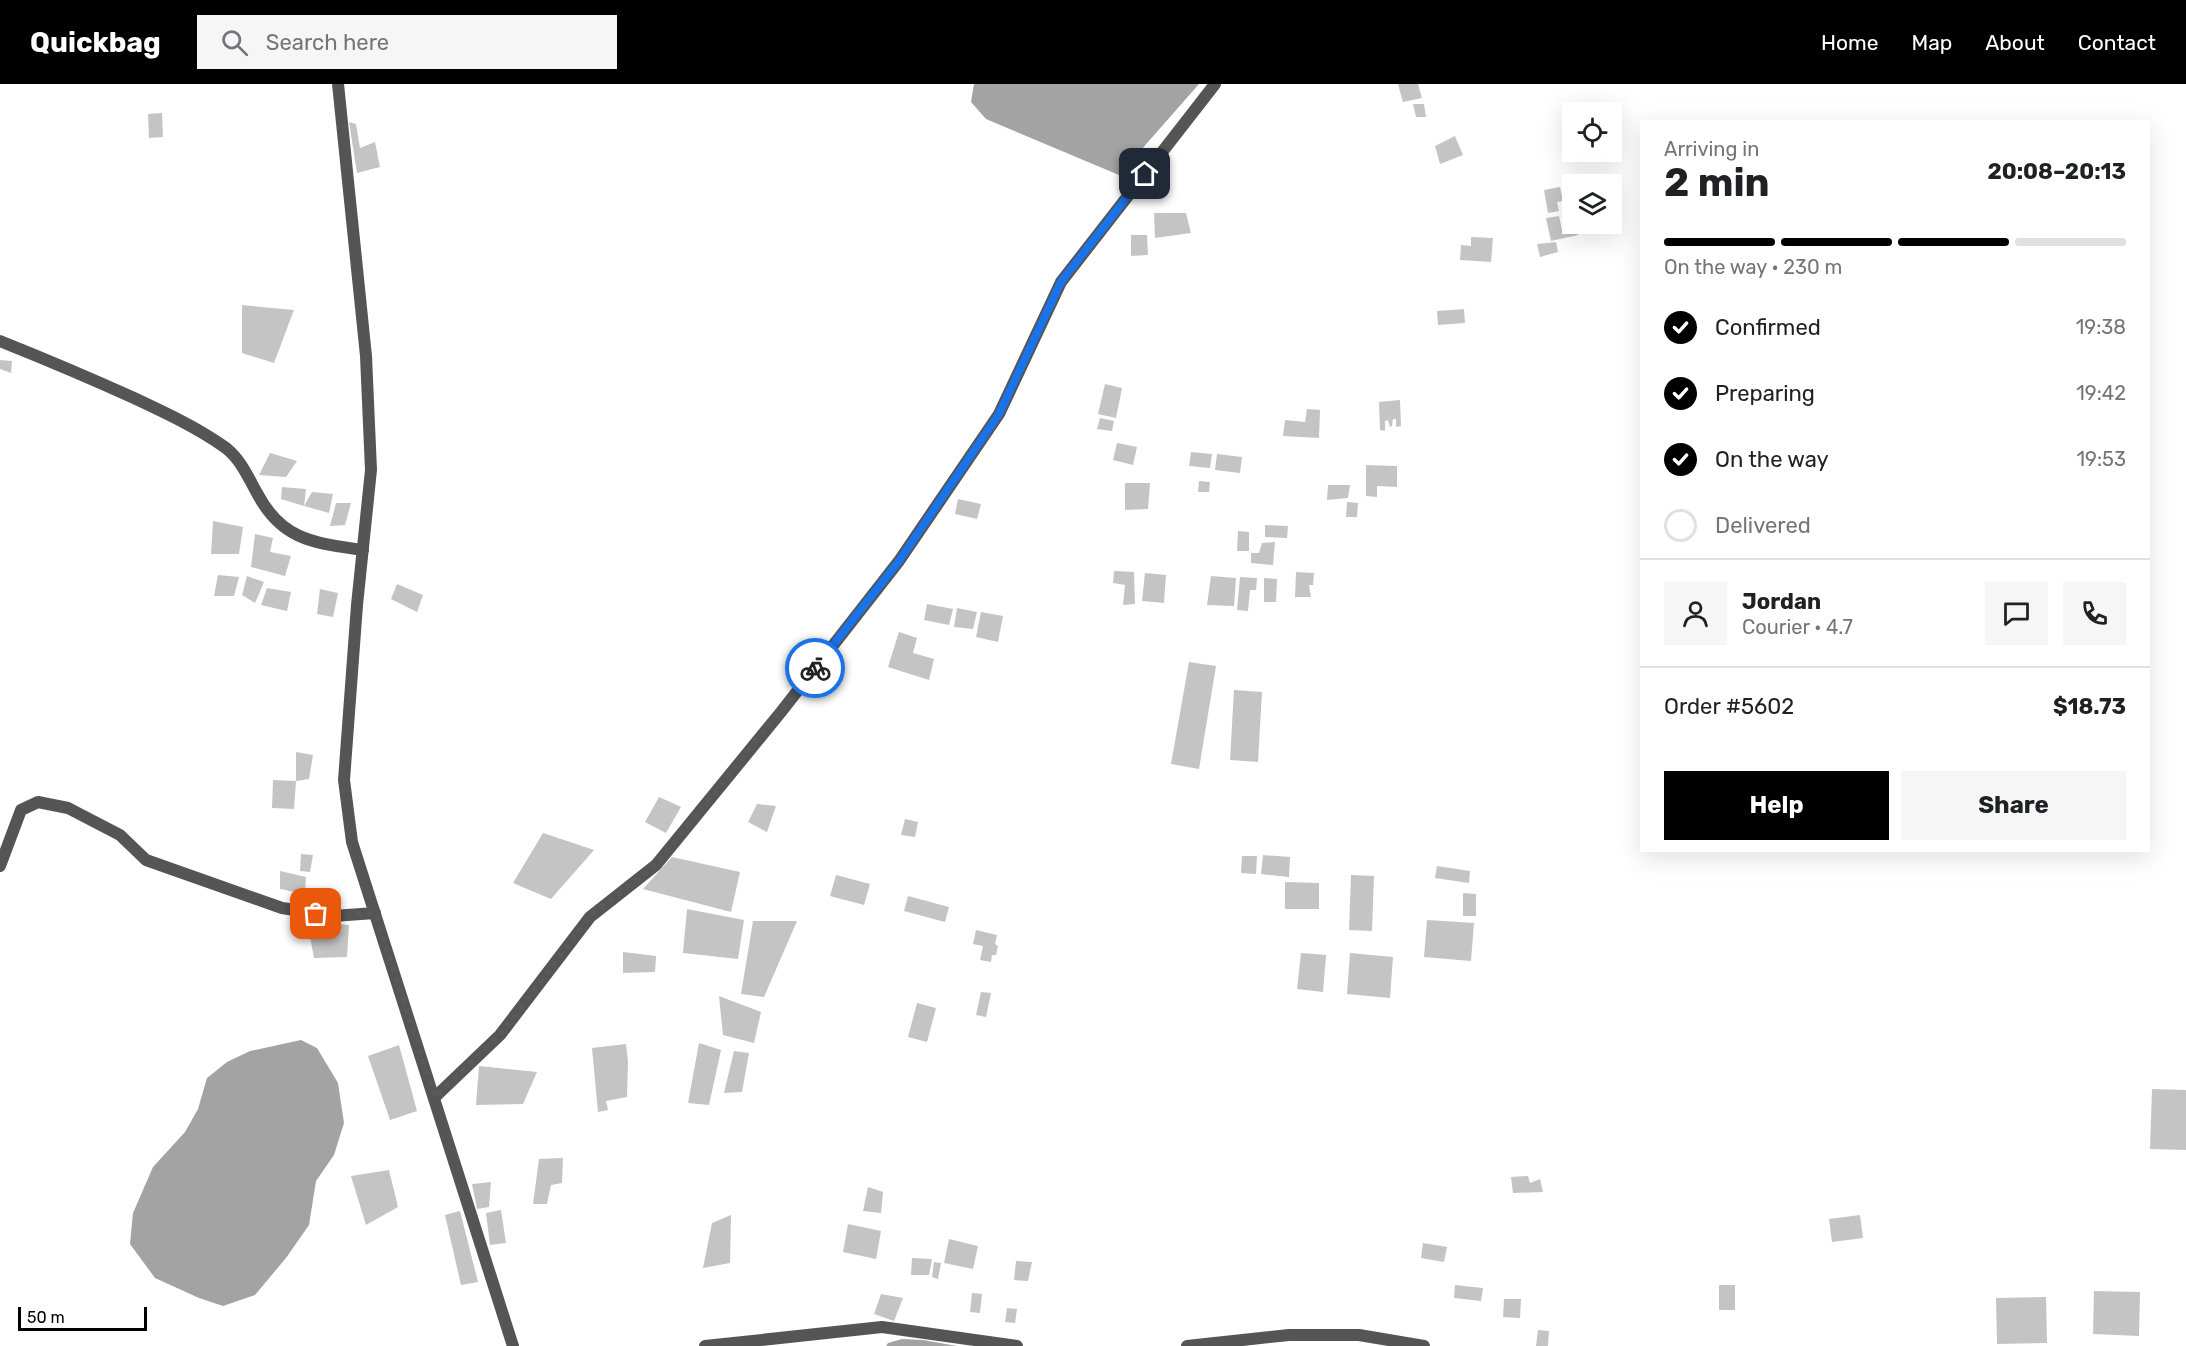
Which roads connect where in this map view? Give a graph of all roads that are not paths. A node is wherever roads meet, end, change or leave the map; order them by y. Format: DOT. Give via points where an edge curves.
graph roads {
  1 [pos="338,84"];
  2 [pos="1215,84"];
  3 [pos="0,341"];
  4 [pos="363,550"];
  5 [pos="0,866"];
  6 [pos="375,913"];
  7 [pos="435,1097"];
  8 [pos="513,1346"];
  9 [pos="705,1346"];
  10 [pos="1017,1346"];
  11 [pos="1187,1346"];
  12 [pos="1424,1346"];
  1 -- 4 [label="street" via="366,356 371,470"];
  2 -- 7 [label="street" via="1061,282 999,414 899,561 656,865 590,916 500,1035"];
  3 -- 4 [label="street" via="176,418 238,460 273,519 284,528 317,543"];
  4 -- 6 [label="street" via="344,780 352,842"];
  5 -- 6 [label="street" via="21,810 38,802 68,808 120,835 147,860 282,908 333,916"];
  6 -- 7 [label="street"];
  7 -- 8 [label="street"];
  9 -- 10 [label="street" via="882,1328"];
  11 -- 12 [label="street" via="1289,1335 1359,1335"];
}
